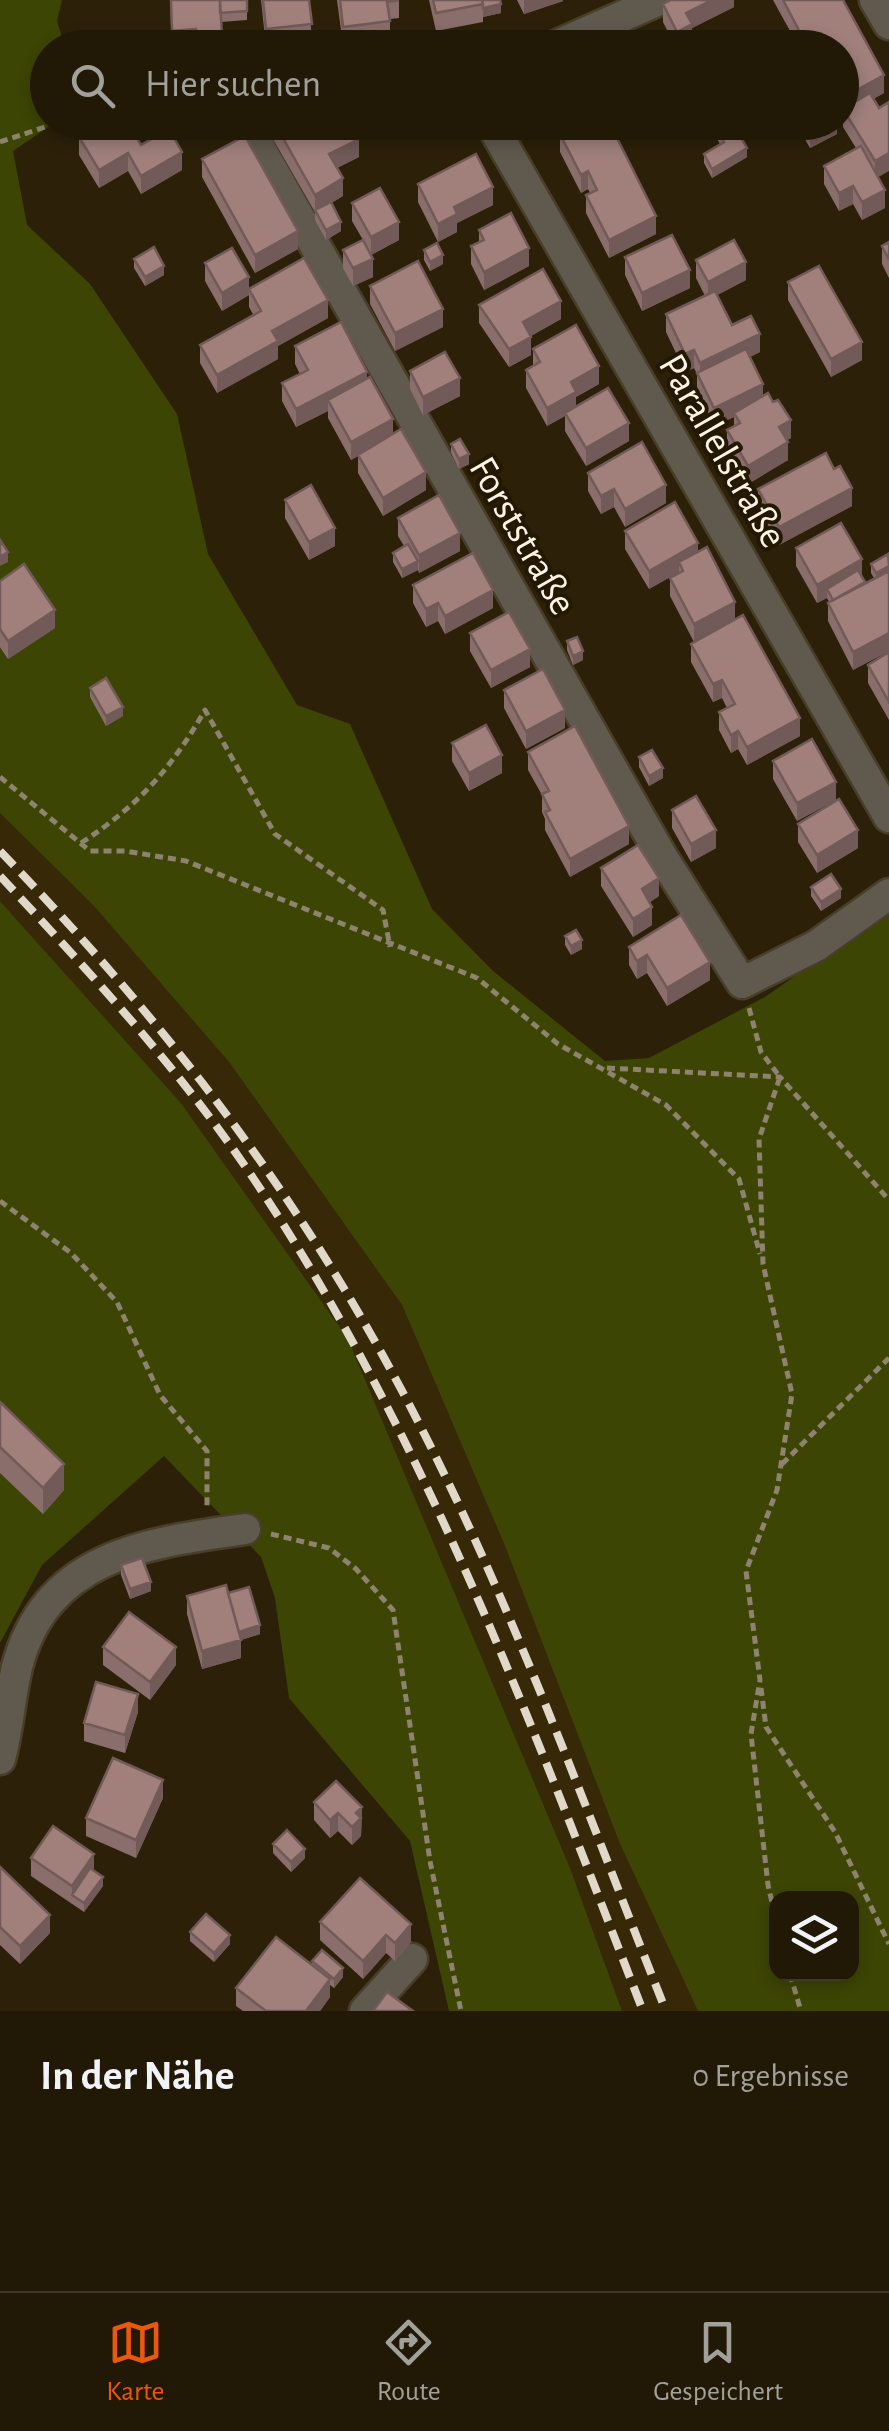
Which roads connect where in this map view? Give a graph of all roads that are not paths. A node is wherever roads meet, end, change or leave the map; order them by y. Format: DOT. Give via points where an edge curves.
graph roads {
  1 [pos="875,0"];
  2 [pos="651,2"];
  3 [pos="889,24"];
  4 [pos="590,30"];
  5 [pos="255,140"];
  6 [pos="500,140"];
  7 [pos="889,818"];
  8 [pos="889,894"];
  9 [pos="245,1529"];
  10 [pos="0,1759"];
  11 [pos="412,1959"];
  12 [pos="364,2011"];
  1 -- 3 [label="street"];
  2 -- 4 [label="street"];
  5 -- 8 [label="street, Forststraße" via="660,855 742,983 816,946"];
  6 -- 7 [label="street, Parallelstraße"];
  9 -- 10 [label="street" via="99,1562 58,1590 32,1626 18,1666"];
  11 -- 12 [label="street"];
}
